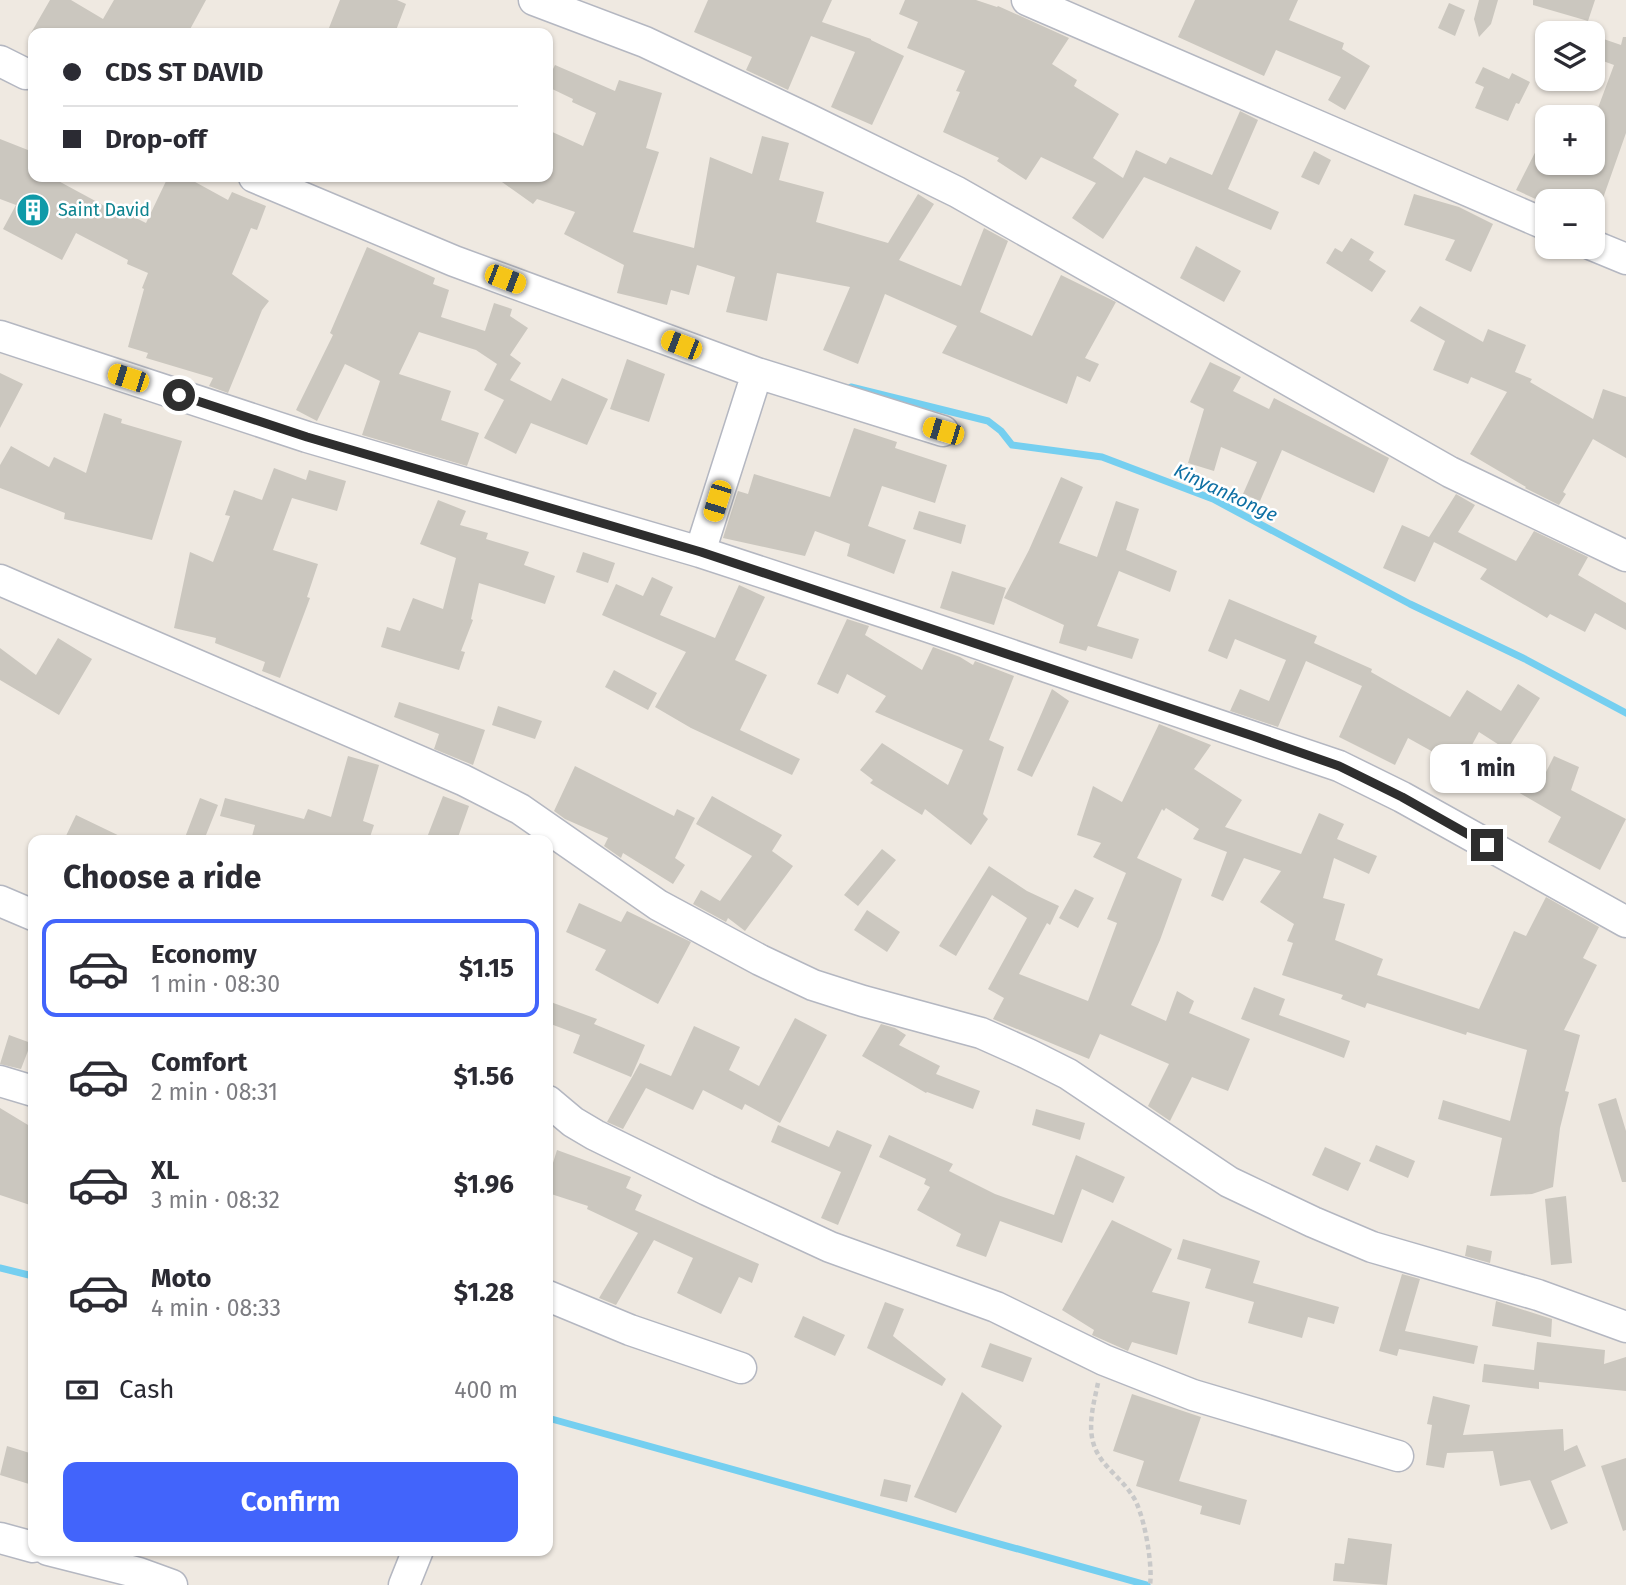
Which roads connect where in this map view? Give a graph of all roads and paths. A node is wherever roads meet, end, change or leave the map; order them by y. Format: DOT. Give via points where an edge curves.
graph roads {
  1 [pos="534,0"];
  2 [pos="1027,0"];
  3 [pos="266,182"];
  4 [pos="1535,220"];
  5 [pos="1605,250"];
  6 [pos="1626,259"];
  7 [pos="0,336"];
  8 [pos="757,373"];
  9 [pos="943,431"];
  10 [pos="701,552"];
  11 [pos="1626,556"];
  12 [pos="0,580"];
  13 [pos="0,901"];
  14 [pos="28,913"];
  15 [pos="1626,922"];
  16 [pos="0,1081"];
  17 [pos="28,1089"];
  18 [pos="553,1105"];
  19 [pos="553,1298"];
  20 [pos="1626,1327"];
  21 [pos="1104,1360"];
  22 [pos="741,1368"];
  23 [pos="1398,1456"];
  24 [pos="0,1538"];
  25 [pos="28,1546"];
  26 [pos="67,1556"];
  27 [pos="416,1556"];
  28 [pos="138,1579"];
  29 [pos="1150,1583"];
  30 [pos="172,1585"];
  31 [pos="404,1585"];
  1 -- 11 [label="street" via="645,42 957,192 1450,472"];
  2 -- 4 [label="street"];
  3 -- 8 [label="street" via="454,261"];
  5 -- 6 [label="street"];
  7 -- 10 [label="street" via="307,437"];
  8 -- 9 [label="street"];
  8 -- 10 [label="street"];
  10 -- 15 [label="street" via="1339,766"];
  12 -- 20 [label="street" via="463,780 520,809 658,905 813,985 981,1033 1068,1074 1230,1182 1313,1222 1371,1247 1538,1295"];
  13 -- 14 [label="street"];
  16 -- 17 [label="street"];
  18 -- 21 [label="street" via="595,1135 830,1247 996,1307"];
  19 -- 22 [label="street"];
  21 -- 23 [label="street" via="1193,1395"];
  21 -- 29 [label="path" via="1092,1410 1093,1442 1102,1462 1133,1496 1149,1549"];
  24 -- 25 [label="street"];
  26 -- 28 [label="street"];
  27 -- 31 [label="street"];
  28 -- 30 [label="street"];
}
